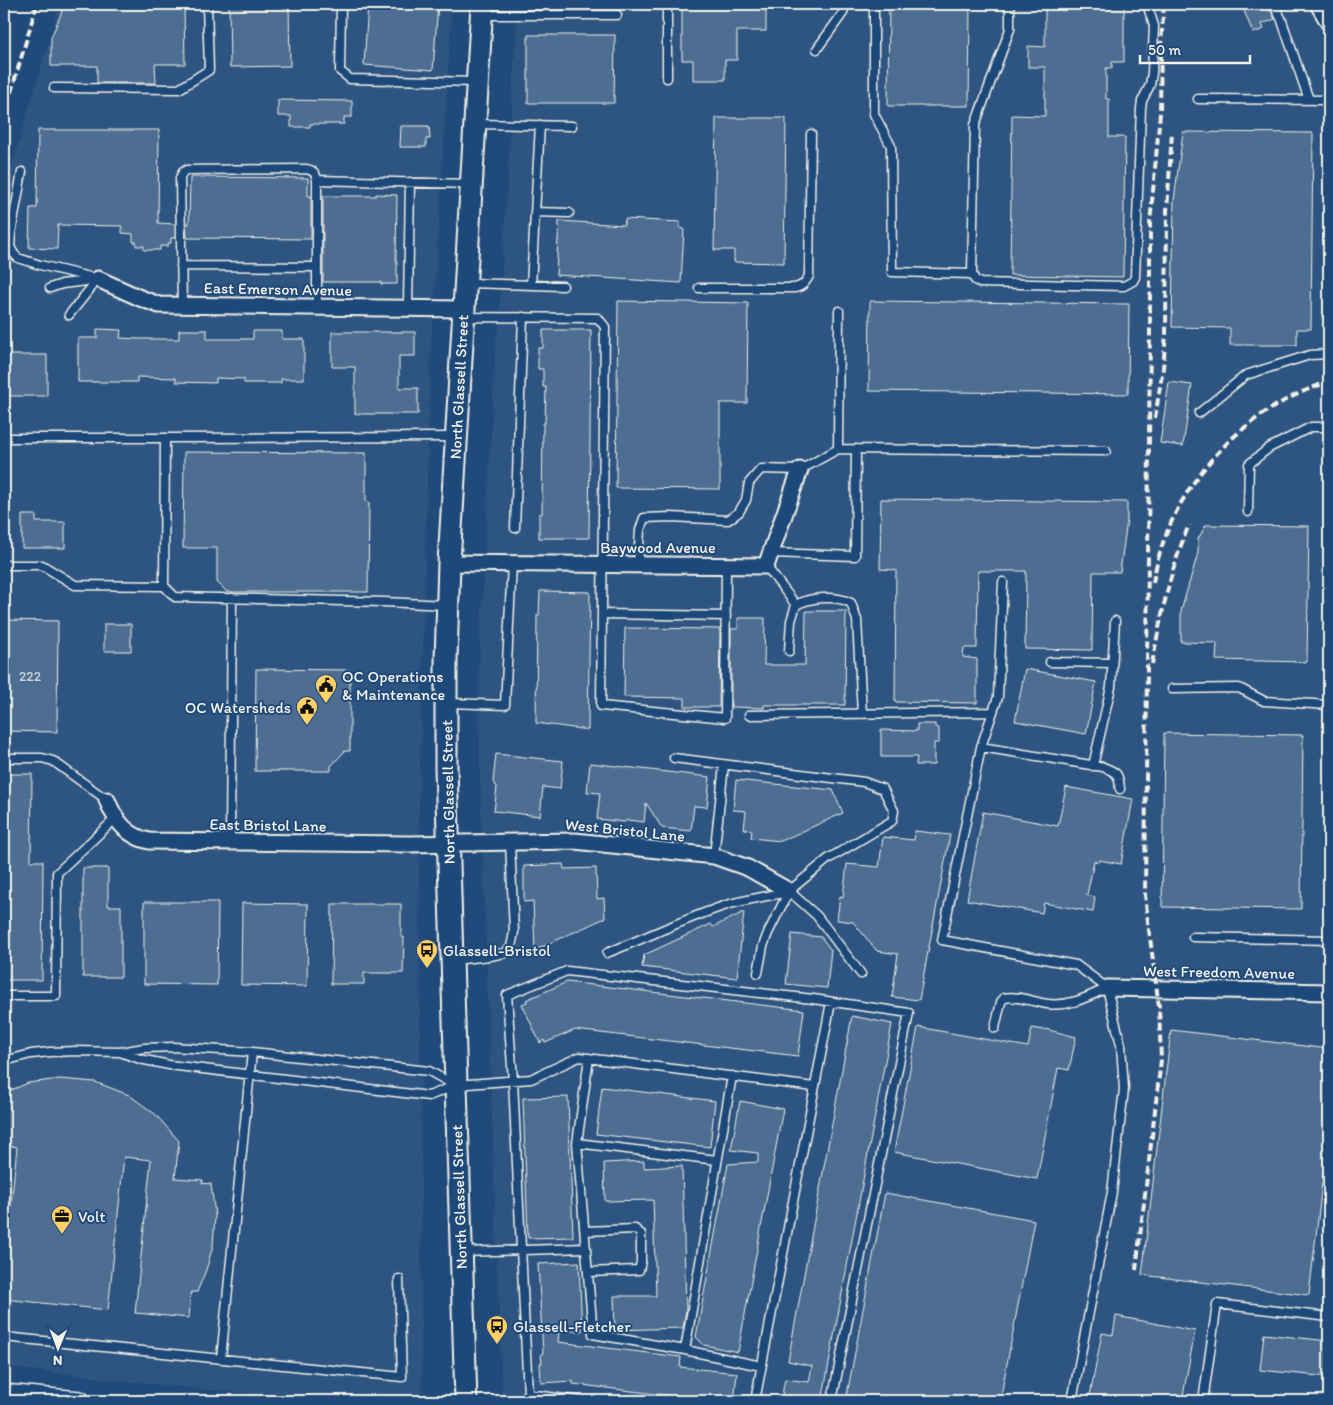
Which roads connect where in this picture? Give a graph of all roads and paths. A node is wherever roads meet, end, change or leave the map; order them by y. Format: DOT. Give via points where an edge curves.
graph roads {
  1 [pos="207,4"];
  2 [pos="341,4"];
  3 [pos="667,4"];
  4 [pos="845,4"];
  5 [pos="874,4"];
  6 [pos="1010,4"];
  7 [pos="1147,4"];
  8 [pos="1273,4"];
  9 [pos="1318,4"];
  10 [pos="481,10"];
  11 [pos="617,15"];
  12 [pos="1328,20"];
  13 [pos="817,49"];
  14 [pos="667,78"];
  15 [pos="477,82"];
  16 [pos="54,88"];
  17 [pos="1198,99"];
  18 [pos="1309,100"];
  19 [pos="1329,100"];
  20 [pos="474,124"];
  21 [pos="540,125"];
  22 [pos="572,126"];
  23 [pos="811,134"];
  24 [pos="22,172"];
  25 [pos="317,180"];
  26 [pos="410,182"];
  27 [pos="471,184"];
  28 [pos="535,212"];
  29 [pos="569,213"];
  30 [pos="181,266"];
  31 [pos="317,267"];
  32 [pos="972,274"];
  33 [pos="98,280"];
  34 [pos="465,283"];
  35 [pos="531,285"];
  36 [pos="564,286"];
  37 [pos="50,288"];
  38 [pos="699,288"];
  39 [pos="182,305"];
  40 [pos="316,307"];
  41 [pos="408,308"];
  42 [pos="839,311"];
  43 [pos="463,313"];
  44 [pos="69,315"];
  45 [pos="523,317"];
  46 [pos="1329,354"];
  47 [pos="1199,413"];
  48 [pos="1329,427"];
  49 [pos="4,438"];
  50 [pos="165,438"];
  51 [pos="456,438"];
  52 [pos="838,449"];
  53 [pos="856,449"];
  54 [pos="1106,451"];
  55 [pos="800,470"];
  56 [pos="1248,512"];
  57 [pos="515,528"];
  58 [pos="769,559"];
  59 [pos="449,563"];
  60 [pos="512,563"];
  61 [pos="603,564"];
  62 [pos="638,564"];
  63 [pos="4,565"];
  64 [pos="726,565"];
  65 [pos="1003,582"];
  66 [pos="164,586"];
  67 [pos="232,598"];
  68 [pos="448,605"];
  69 [pos="796,605"];
  70 [pos="602,614"];
  71 [pos="726,616"];
  72 [pos="1115,621"];
  73 [pos="789,651"];
  74 [pos="1050,662"];
  75 [pos="1112,663"];
  76 [pos="1172,689"];
  77 [pos="446,703"];
  78 [pos="1329,705"];
  79 [pos="993,712"];
  80 [pos="862,714"];
  81 [pos="749,715"];
  82 [pos="981,747"];
  83 [pos="4,758"];
  84 [pos="674,758"];
  85 [pos="724,765"];
  86 [pos="1094,766"];
  87 [pos="1120,789"];
  88 [pos="107,800"];
  89 [pos="115,819"];
  90 [pos="230,842"];
  91 [pos="510,842"];
  92 [pos="448,844"];
  93 [pos="714,856"];
  94 [pos="789,891"];
  95 [pos="1193,937"];
  96 [pos="1329,940"];
  97 [pos="607,953"];
  98 [pos="452,961"];
  99 [pos="758,973"];
  100 [pos="861,974"];
  101 [pos="1107,988"];
  102 [pos="1329,992"];
  103 [pos="4,996"];
  104 [pos="831,1002"];
  105 [pos="995,1028"];
  106 [pos="120,1052"];
  107 [pos="252,1052"];
  108 [pos="589,1058"];
  109 [pos="4,1061"];
  110 [pos="250,1075"];
  111 [pos="732,1076"];
  112 [pos="513,1081"];
  113 [pos="456,1086"];
  114 [pos="814,1087"];
  115 [pos="577,1143"];
  116 [pos="717,1160"];
  117 [pos="585,1231"];
  118 [pos="586,1248"];
  119 [pos="521,1250"];
  120 [pos="461,1252"];
  121 [pos="588,1272"];
  122 [pos="399,1279"];
  123 [pos="1329,1317"];
  124 [pos="4,1337"];
  125 [pos="685,1350"];
  126 [pos="221,1359"];
  127 [pos="761,1366"];
  128 [pos="4,1394"];
  129 [pos="80,1401"];
  130 [pos="466,1401"];
  131 [pos="579,1401"];
  132 [pos="755,1401"];
  133 [pos="832,1401"];
  134 [pos="1072,1401"];
  135 [pos="1203,1401"];
  1 -- 16 [label="lane" via="209,70 179,89"];
  2 -- 15 [label="lane" via="340,71 350,79"];
  3 -- 14 [label="lane"];
  4 -- 13 [label="lane" via="843,13"];
  5 -- 32 [label="lane" via="874,114 891,146 892,272"];
  6 -- 32 [label="lane" via="1010,29 975,125"];
  7 -- 32 [label="lane" via="1154,26 1152,73 1141,108 1133,281 1124,286 980,283"];
  8 -- 18 [label="lane" via="1281,18"];
  9 -- 12 [label="street"];
  10 -- 11 [label="lane"];
  10 -- 15 [label="main road, North Glassell Street"];
  15 -- 20 [label="main road, North Glassell Street"];
  17 -- 18 [label="lane"];
  18 -- 19 [label="lane"];
  20 -- 21 [label="lane"];
  20 -- 27 [label="main road, North Glassell Street"];
  21 -- 22 [label="lane"];
  21 -- 28 [label="lane"];
  23 -- 38 [label="lane" via="809,276 805,283 796,288"];
  24 -- 33 [label="lane" via="11,233 10,246 14,254 26,261"];
  25 -- 26 [label="lane"];
  25 -- 30 [label="lane" via="316,174 306,169 186,170 180,178"];
  25 -- 31 [label="lane"];
  26 -- 27 [label="lane"];
  26 -- 41 [label="lane"];
  27 -- 34 [label="main road, North Glassell Street"];
  28 -- 29 [label="lane"];
  28 -- 35 [label="lane"];
  30 -- 31 [label="lane"];
  30 -- 39 [label="lane"];
  31 -- 40 [label="lane"];
  33 -- 37 [label="lane"];
  33 -- 39 [label="street, East Emerson Avenue" via="159,305"];
  33 -- 44 [label="lane"];
  34 -- 35 [label="lane"];
  34 -- 43 [label="main road, North Glassell Street"];
  35 -- 36 [label="lane"];
  39 -- 40 [label="street, East Emerson Avenue"];
  40 -- 41 [label="street, East Emerson Avenue"];
  41 -- 43 [label="street, East Emerson Avenue"];
  42 -- 52 [label="lane"];
  43 -- 45 [label="lane"];
  43 -- 51 [label="main road, North Glassell Street"];
  45 -- 57 [label="lane"];
  45 -- 61 [label="lane" via="598,318 605,326"];
  46 -- 47 [label="lane" via="1310,355 1246,375"];
  48 -- 56 [label="lane" via="1311,427 1269,448 1249,464"];
  49 -- 50 [label="lane"];
  50 -- 51 [label="lane"];
  50 -- 66 [label="lane"];
  51 -- 59 [label="main road, North Glassell Street"];
  52 -- 53 [label="lane"];
  52 -- 55 [label="lane"];
  53 -- 54 [label="lane"];
  53 -- 58 [label="lane" via="855,556"];
  55 -- 58 [label="street"];
  55 -- 62 [label="lane" via="761,469 749,483 746,500 739,512 728,520 644,518"];
  58 -- 64 [label="street, Baywood Avenue"];
  58 -- 69 [label="lane"];
  59 -- 60 [label="street, Baywood Avenue"];
  59 -- 68 [label="main road, North Glassell Street"];
  60 -- 61 [label="street, Baywood Avenue"];
  60 -- 77 [label="lane" via="505,705"];
  61 -- 62 [label="street, Baywood Avenue"];
  61 -- 70 [label="lane"];
  62 -- 64 [label="street, Baywood Avenue"];
  63 -- 66 [label="lane" via="42,565 75,585"];
  64 -- 71 [label="lane"];
  65 -- 79 [label="lane" via="998,697"];
  66 -- 67 [label="lane" via="175,597"];
  67 -- 68 [label="lane"];
  67 -- 90 [label="lane"];
  68 -- 77 [label="main road, North Glassell Street"];
  69 -- 73 [label="lane" via="791,621"];
  69 -- 80 [label="lane" via="816,598 851,603 857,620"];
  70 -- 71 [label="lane"];
  70 -- 71 [label="lane" via="601,706 725,718"];
  72 -- 75 [label="lane"];
  74 -- 75 [label="lane"];
  75 -- 86 [label="lane"];
  76 -- 78 [label="lane" via="1239,688 1264,701"];
  77 -- 92 [label="main road, North Glassell Street"];
  79 -- 80 [label="lane"];
  79 -- 82 [label="lane"];
  80 -- 81 [label="lane"];
  82 -- 86 [label="lane"];
  82 -- 101 [label="lane" via="942,940 1076,965"];
  83 -- 88 [label="lane" via="42,758 53,762"];
  84 -- 85 [label="lane"];
  85 -- 93 [label="lane"];
  85 -- 94 [label="lane" via="864,782 883,789 894,811 892,822 828,859"];
  86 -- 87 [label="lane" via="1113,771 1119,777"];
  88 -- 89 [label="street, East Bristol Lane"];
  89 -- 90 [label="street, East Bristol Lane" via="130,833 149,841"];
  89 -- 103 [label="lane" via="57,873 56,996"];
  90 -- 92 [label="street, East Bristol Lane"];
  91 -- 92 [label="street, West Bristol Lane"];
  91 -- 93 [label="street, West Bristol Lane" via="574,841"];
  91 -- 98 [label="lane" via="514,932 511,947 505,953"];
  92 -- 98 [label="main road, North Glassell Street"];
  93 -- 94 [label="street, West Bristol Lane" via="748,868"];
  94 -- 97 [label="lane" via="731,904"];
  94 -- 99 [label="lane" via="763,946"];
  94 -- 100 [label="lane" via="817,916"];
  95 -- 96 [label="lane"];
  98 -- 113 [label="main road, North Glassell Street"];
  101 -- 102 [label="street, West Freedom Avenue"];
  101 -- 105 [label="lane" via="1068,1004 1004,998 1000,1002"];
  101 -- 134 [label="lane" via="1121,1045 1124,1089 1112,1192"];
  104 -- 112 [label="lane" via="567,972 507,996"];
  104 -- 114 [label="lane"];
  104 -- 133 [label="lane" via="909,1013"];
  106 -- 107 [label="lane" via="173,1047"];
  106 -- 109 [label="lane" via="50,1052"];
  106 -- 110 [label="lane" via="169,1065"];
  107 -- 110 [label="lane"];
  107 -- 113 [label="lane" via="429,1071"];
  108 -- 111 [label="lane"];
  108 -- 112 [label="lane" via="579,1057 531,1080"];
  108 -- 115 [label="lane"];
  110 -- 113 [label="lane" via="429,1096"];
  110 -- 126 [label="lane"];
  111 -- 114 [label="lane"];
  111 -- 116 [label="lane"];
  112 -- 113 [label="lane"];
  112 -- 119 [label="lane"];
  113 -- 120 [label="main road, North Glassell Street"];
  114 -- 127 [label="lane"];
  115 -- 116 [label="lane"];
  115 -- 117 [label="lane"];
  116 -- 125 [label="lane"];
  117 -- 118 [label="lane"];
  117 -- 121 [label="lane" via="636,1229 641,1234 639,1270"];
  118 -- 119 [label="lane"];
  118 -- 121 [label="lane"];
  119 -- 120 [label="lane"];
  119 -- 131 [label="lane" via="528,1394"];
  120 -- 130 [label="main road, North Glassell Street"];
  121 -- 125 [label="lane" via="593,1334"];
  122 -- 126 [label="lane" via="402,1377"];
  123 -- 135 [label="lane" via="1217,1304"];
  124 -- 126 [label="lane"];
  125 -- 127 [label="lane"];
  127 -- 132 [label="lane"];
  128 -- 129 [label="street"];
}
